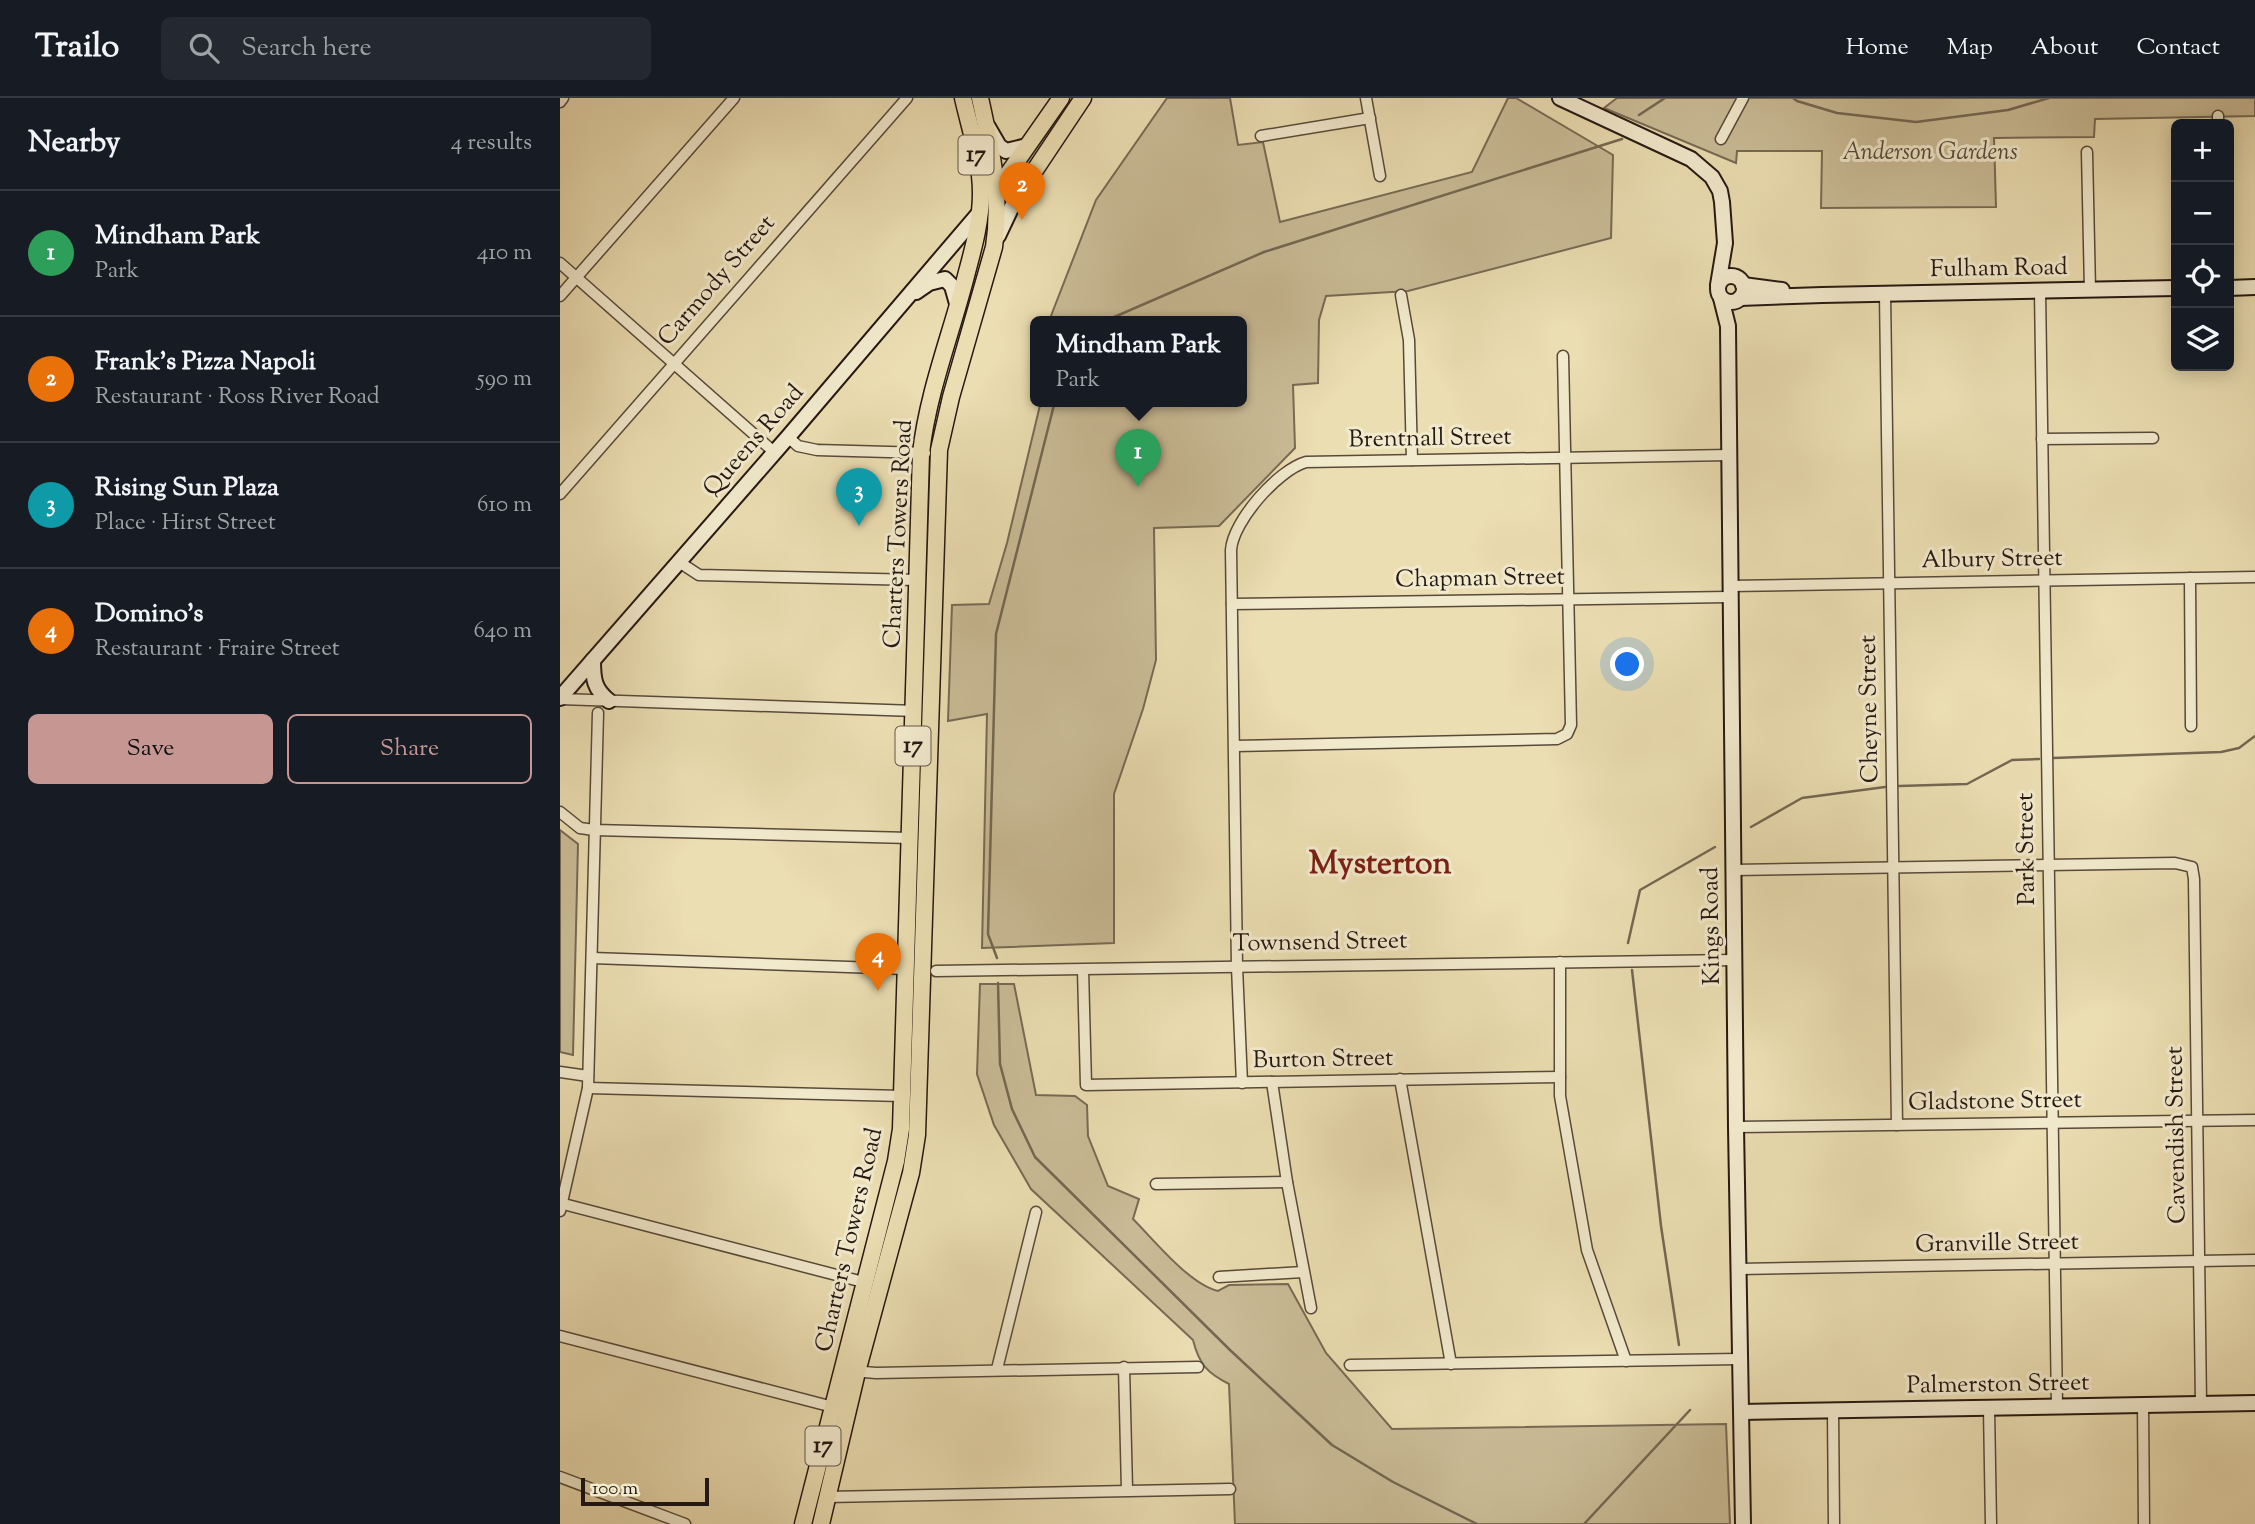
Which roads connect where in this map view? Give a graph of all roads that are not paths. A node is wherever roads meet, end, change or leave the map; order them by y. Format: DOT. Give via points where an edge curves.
graph roads {
  1 [pos="734,98"];
  2 [pos="907,98"];
  3 [pos="963,98"];
  4 [pos="979,98"];
  5 [pos="1061,98"];
  6 [pos="1083,98"];
  7 [pos="1366,98"];
  8 [pos="1562,98"];
  9 [pos="1743,98"];
  10 [pos="1370,118"];
  11 [pos="985,123"];
  12 [pos="1261,136"];
  13 [pos="1721,139"];
  14 [pos="1027,146"];
  15 [pos="2087,152"];
  16 [pos="1381,176"];
  17 [pos="997,190"];
  18 [pos="1015,200"];
  19 [pos="980,212"];
  20 [pos="1725,243"];
  21 [pos="994,247"];
  22 [pos="560,263"];
  23 [pos="576,277"];
  24 [pos="2255,287"];
  25 [pos="2234,288"];
  26 [pos="2171,289"];
  27 [pos="2090,290"];
  28 [pos="1733,291"];
  29 [pos="2040,291"];
  30 [pos="1885,293"];
  31 [pos="1401,295"];
  32 [pos="560,296"];
  33 [pos="901,303"];
  34 [pos="958,308"];
  35 [pos="1563,356"];
  36 [pos="673,363"];
  37 [pos="788,437"];
  38 [pos="2153,438"];
  39 [pos="2042,439"];
  40 [pos="939,450"];
  41 [pos="774,453"];
  42 [pos="921,453"];
  43 [pos="1730,455"];
  44 [pos="1565,458"];
  45 [pos="1412,460"];
  46 [pos="560,494"];
  47 [pos="678,562"];
  48 [pos="2255,577"];
  49 [pos="2190,578"];
  50 [pos="919,580"];
  51 [pos="2044,580"];
  52 [pos="1889,583"];
  53 [pos="1729,592"];
  54 [pos="1568,599"];
  55 [pos="1232,604"];
  56 [pos="593,660"];
  57 [pos="560,698"];
  58 [pos="609,701"];
  59 [pos="922,711"];
  60 [pos="598,713"];
  61 [pos="2191,726"];
  62 [pos="1235,746"];
  63 [pos="560,812"];
  64 [pos="594,830"];
  65 [pos="910,838"];
  66 [pos="2048,865"];
  67 [pos="1894,867"];
  68 [pos="1734,870"];
  69 [pos="592,958"];
  70 [pos="1735,960"];
  71 [pos="1560,962"];
  72 [pos="1237,967"];
  73 [pos="921,970"];
  74 [pos="1083,970"];
  75 [pos="560,1072"];
  76 [pos="588,1076"];
  77 [pos="1560,1077"];
  78 [pos="1400,1079"];
  79 [pos="1272,1082"];
  80 [pos="1242,1083"];
  81 [pos="588,1088"];
  82 [pos="902,1096"];
  83 [pos="2255,1120"];
  84 [pos="2197,1121"];
  85 [pos="2052,1123"];
  86 [pos="1897,1125"];
  87 [pos="1736,1127"];
  88 [pos="1287,1182"];
  89 [pos="1156,1184"];
  90 [pos="561,1206"];
  91 [pos="1036,1212"];
  92 [pos="2255,1260"];
  93 [pos="2199,1261"];
  94 [pos="2055,1264"];
  95 [pos="1739,1269"];
  96 [pos="1303,1272"];
  97 [pos="1219,1277"];
  98 [pos="873,1284"];
  99 [pos="1311,1308"];
  100 [pos="560,1336"];
  101 [pos="1739,1359"];
  102 [pos="1626,1361"];
  103 [pos="1451,1364"];
  104 [pos="1350,1365"];
  105 [pos="1124,1367"];
  106 [pos="1198,1367"];
  107 [pos="997,1369"];
  108 [pos="850,1371"];
  109 [pos="2255,1403"];
  110 [pos="2201,1404"];
  111 [pos="2143,1405"];
  112 [pos="833,1407"];
  113 [pos="2057,1407"];
  114 [pos="1989,1408"];
  115 [pos="1832,1410"];
  116 [pos="1742,1412"];
  117 [pos="560,1476"];
  118 [pos="1230,1489"];
  119 [pos="1127,1490"];
  120 [pos="827,1497"];
  121 [pos="685,1524"];
  122 [pos="803,1524"];
  123 [pos="821,1524"];
  124 [pos="1743,1524"];
  125 [pos="1834,1524"];
  126 [pos="1991,1524"];
  127 [pos="2144,1524"];
  1 -- 23 [label="street"];
  2 -- 36 [label="street, Carmody Street"];
  3 -- 19 [label="main road, 17" via="979,175"];
  4 -- 11 [label="main road, 17"];
  5 -- 14 [label="main road"];
  6 -- 18 [label="main road"];
  7 -- 10 [label="street"];
  8 -- 20 [label="street" via="1706,170 1720,191"];
  9 -- 13 [label="street"];
  10 -- 12 [label="street"];
  10 -- 16 [label="street"];
  11 -- 14 [label="street" via="1002,149"];
  11 -- 17 [label="main road, 17"];
  14 -- 17 [label="main road"];
  15 -- 27 [label="street"];
  17 -- 19 [label="main road"];
  17 -- 21 [label="main road, 17"];
  18 -- 21 [label="street"];
  19 -- 33 [label="street, Queens Road"];
  19 -- 34 [label="main road, Charters Towers Road / 17"];
  20 -- 28 [label="street"];
  20 -- 28 [label="street, Kings Road"];
  21 -- 40 [label="main road, Charters Towers Road / 17"];
  22 -- 23 [label="street"];
  23 -- 32 [label="street"];
  23 -- 36 [label="street"];
  24 -- 25 [label="street"];
  26 -- 27 [label="street, Fulham Road"];
  27 -- 29 [label="street, Fulham Road"];
  28 -- 30 [label="street, Fulham Road"];
  28 -- 43 [label="street, Kings Road" via="1728,326"];
  29 -- 30 [label="street, Fulham Road"];
  29 -- 39 [label="street, Park Street"];
  30 -- 52 [label="street, Cheyne Street"];
  31 -- 45 [label="street" via="1409,340"];
  33 -- 34 [label="street" via="941,279 953,286"];
  33 -- 37 [label="street, Queens Road"];
  34 -- 42 [label="main road, Charters Towers Road / 17" via="930,400"];
  35 -- 44 [label="street"];
  36 -- 41 [label="street"];
  36 -- 46 [label="street, Carmody Street"];
  37 -- 41 [label="street, Queens Road"];
  37 -- 42 [label="street" via="798,446 817,450"];
  38 -- 39 [label="street"];
  39 -- 51 [label="street, Park Street"];
  40 -- 42 [label="street"];
  40 -- 59 [label="main road, Charters Towers Road / 17"];
  41 -- 47 [label="street, Queens Road"];
  42 -- 50 [label="main road, Charters Towers Road / 17"];
  43 -- 44 [label="street, Brentnall Street"];
  43 -- 53 [label="street, Kings Road"];
  44 -- 45 [label="street, Brentnall Street"];
  44 -- 54 [label="street"];
  45 -- 55 [label="street, Brentnall Street" via="1306,462 1288,469 1234,533"];
  47 -- 50 [label="street" via="699,575"];
  47 -- 56 [label="street, Queens Road"];
  48 -- 49 [label="street, Albury Street"];
  49 -- 51 [label="street, Albury Street"];
  49 -- 61 [label="street"];
  50 -- 59 [label="main road, Charters Towers Road / 17"];
  51 -- 52 [label="street, Albury Street"];
  51 -- 66 [label="street, Park Street"];
  52 -- 53 [label="street, Albury Street"];
  52 -- 67 [label="street, Cheyne Street"];
  53 -- 54 [label="street, Chapman Street"];
  53 -- 68 [label="street, Kings Road"];
  54 -- 55 [label="street, Chapman Street"];
  54 -- 62 [label="street" via="1571,724 1567,734 1557,739"];
  55 -- 62 [label="street, Brentnall Street"];
  56 -- 57 [label="street, Queens Road"];
  56 -- 58 [label="street" via="594,685"];
  57 -- 58 [label="street"];
  58 -- 59 [label="street"];
  59 -- 65 [label="main road, Charters Towers Road / 17"];
  59 -- 73 [label="main road, Charters Towers Road / 17"];
  60 -- 64 [label="street"];
  62 -- 72 [label="street, Brentnall Street"];
  63 -- 64 [label="street" via="580,828"];
  64 -- 65 [label="street"];
  64 -- 69 [label="street"];
  65 -- 73 [label="main road, Charters Towers Road / 17"];
  66 -- 67 [label="street"];
  66 -- 84 [label="street, Cavendish Street" via="2192,866"];
  66 -- 85 [label="street, Park Street"];
  67 -- 68 [label="street"];
  67 -- 86 [label="street, Cheyne Street"];
  68 -- 70 [label="street, Kings Road"];
  69 -- 73 [label="street, Townsend Street"];
  69 -- 76 [label="street"];
  70 -- 71 [label="street, Townsend Street"];
  70 -- 87 [label="street, Kings Road"];
  71 -- 72 [label="street, Townsend Street"];
  71 -- 77 [label="street"];
  72 -- 74 [label="street, Townsend Street"];
  72 -- 80 [label="street, Brentnall Street"];
  73 -- 74 [label="street, Townsend Street"];
  73 -- 82 [label="main road, Charters Towers Road / 17"];
  73 -- 98 [label="main road, Charters Towers Road / 17" via="917,1135 911,1173"];
  74 -- 80 [label="street, Burton Street" via="1086,1085"];
  75 -- 76 [label="street"];
  76 -- 81 [label="street"];
  77 -- 78 [label="street, Burton Street"];
  77 -- 102 [label="street" via="1587,1250"];
  78 -- 79 [label="street, Burton Street"];
  78 -- 103 [label="street"];
  79 -- 80 [label="street, Burton Street"];
  79 -- 88 [label="street"];
  81 -- 82 [label="street"];
  81 -- 90 [label="street"];
  82 -- 98 [label="main road, Charters Towers Road / 17" via="901,1129"];
  83 -- 84 [label="street, Gladstone Street"];
  84 -- 85 [label="street, Gladstone Street"];
  84 -- 93 [label="street, Cavendish Street"];
  85 -- 86 [label="street, Gladstone Street"];
  85 -- 94 [label="street, Park Street"];
  86 -- 87 [label="street, Gladstone Street"];
  87 -- 95 [label="street, Kings Road"];
  88 -- 89 [label="street"];
  88 -- 96 [label="street"];
  90 -- 98 [label="street"];
  91 -- 107 [label="street"];
  92 -- 93 [label="street, Granville Street"];
  93 -- 94 [label="street, Granville Street"];
  93 -- 110 [label="street, Cavendish Street"];
  94 -- 95 [label="street, Granville Street"];
  94 -- 113 [label="street, Park Street"];
  95 -- 101 [label="street, Kings Road"];
  96 -- 97 [label="street"];
  96 -- 99 [label="street"];
  98 -- 108 [label="main road, Charters Towers Road / 17"];
  100 -- 112 [label="street"];
  101 -- 102 [label="street"];
  101 -- 116 [label="street, Kings Road"];
  102 -- 103 [label="street"];
  103 -- 104 [label="street"];
  105 -- 106 [label="street"];
  105 -- 107 [label="street"];
  105 -- 119 [label="street"];
  107 -- 108 [label="street"];
  108 -- 112 [label="main road, Charters Towers Road / 17"];
  108 -- 120 [label="main road, Charters Towers Road / 17"];
  109 -- 110 [label="street, Palmerston Street"];
  110 -- 111 [label="street, Palmerston Street"];
  111 -- 113 [label="street, Palmerston Street"];
  111 -- 127 [label="street"];
  112 -- 122 [label="main road, Charters Towers Road / 17"];
  113 -- 114 [label="street, Palmerston Street"];
  114 -- 115 [label="street, Palmerston Street"];
  114 -- 126 [label="street"];
  115 -- 116 [label="street, Palmerston Street"];
  115 -- 125 [label="street"];
  116 -- 124 [label="street, Kings Road"];
  117 -- 121 [label="street"];
  118 -- 119 [label="street"];
  119 -- 120 [label="street"];
  120 -- 123 [label="main road, Charters Towers Road / 17"];
}
